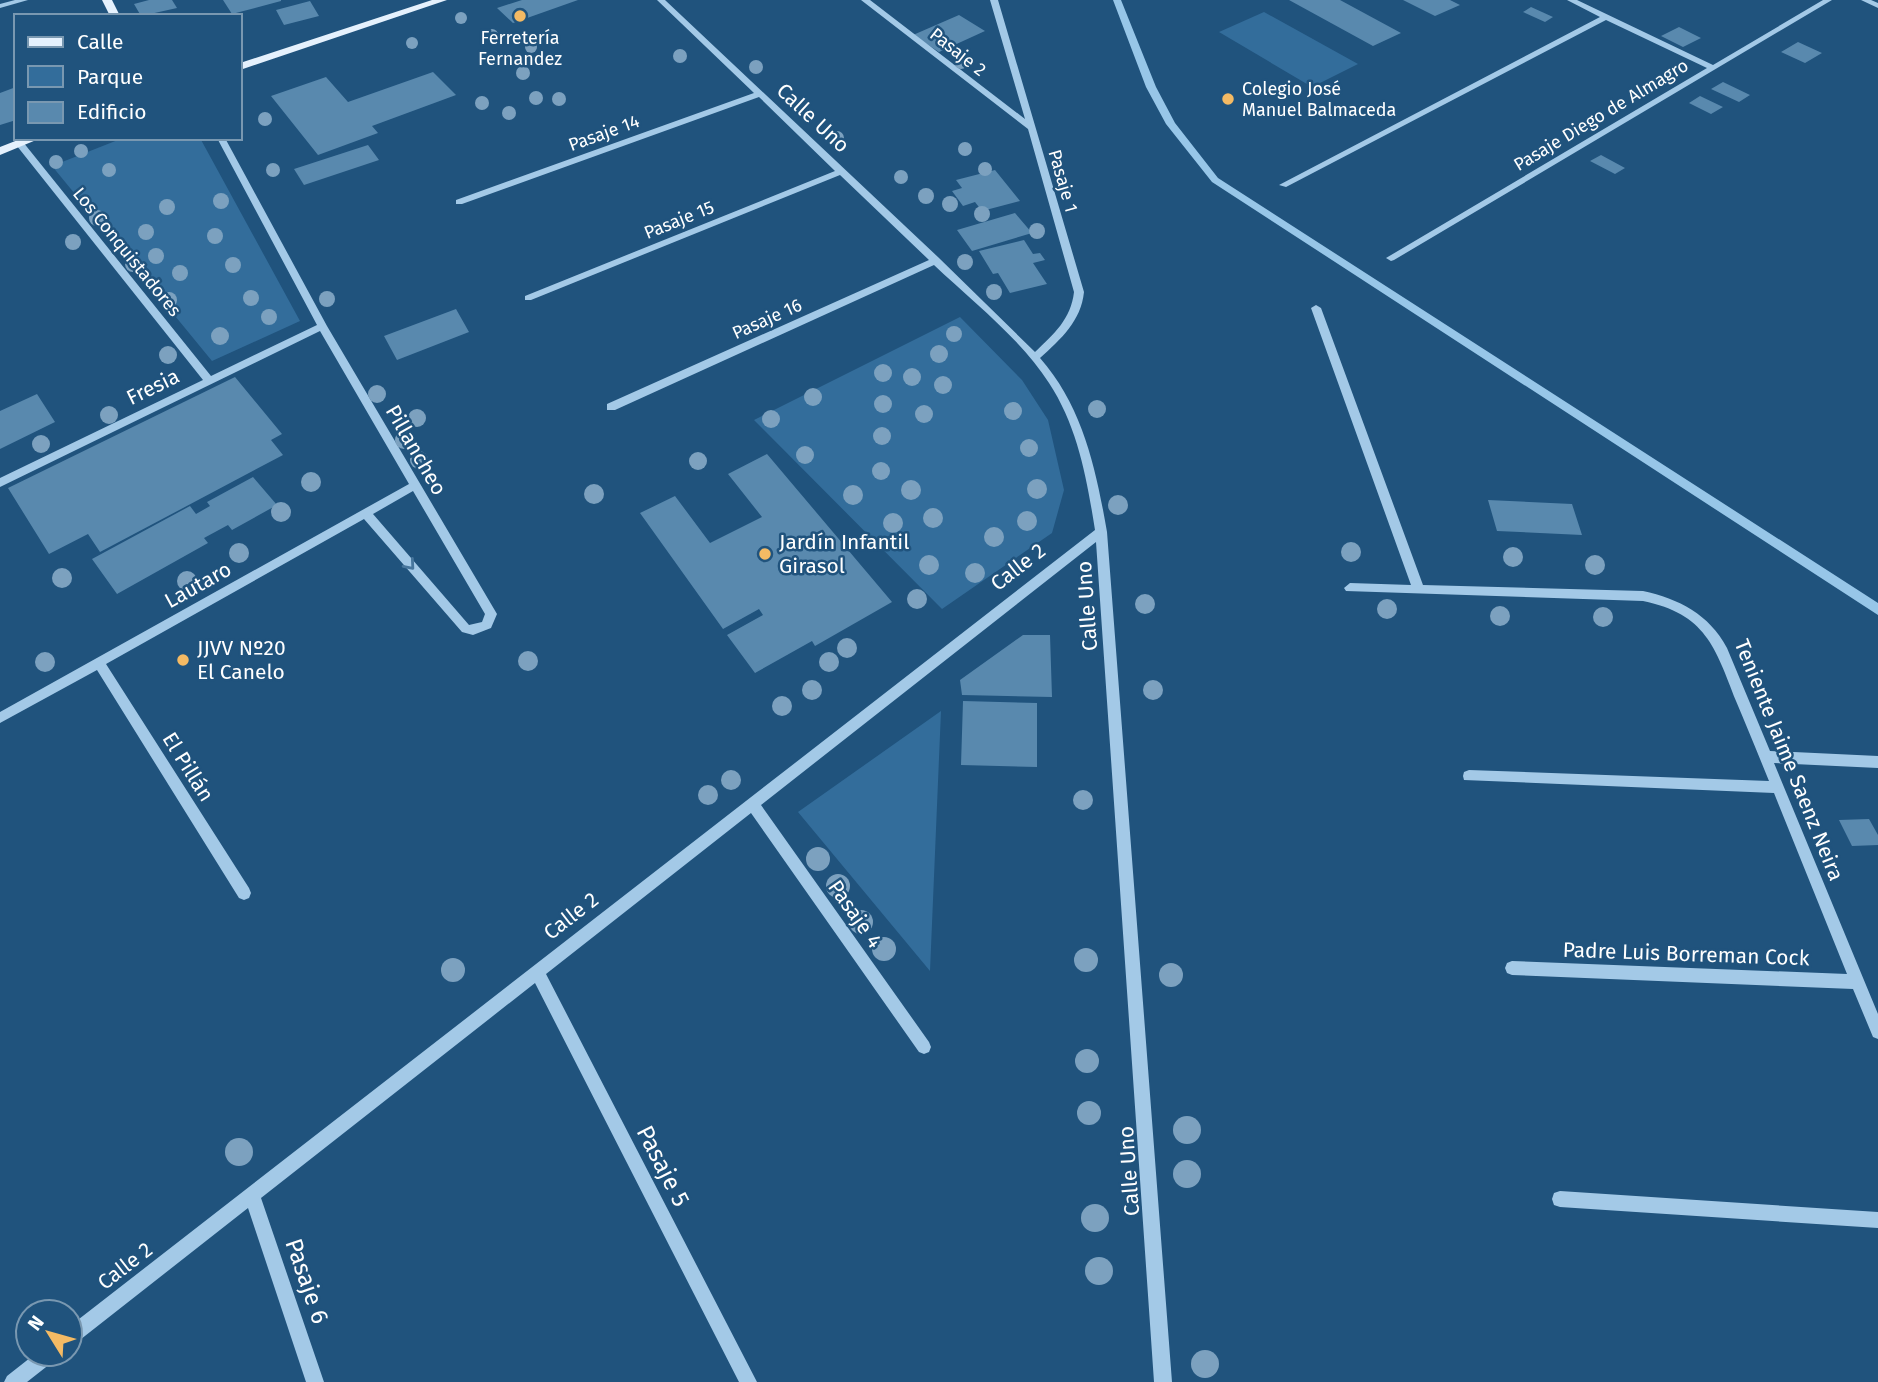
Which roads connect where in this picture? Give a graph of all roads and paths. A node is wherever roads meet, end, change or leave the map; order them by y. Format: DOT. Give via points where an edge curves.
graph roads {
  1 [pos="24,0"];
  2 [pos="442,0"];
  3 [pos="661,0"];
  4 [pos="865,0"];
  5 [pos="994,0"];
  6 [pos="1571,0"];
  7 [pos="1828,0"];
  8 [pos="1865,0"];
  9 [pos="0,6"];
  10 [pos="1878,6"];
  11 [pos="1606,17"];
  12 [pos="242,66"];
  13 [pos="1713,68"];
  14 [pos="760,94"];
  15 [pos="1031,128"];
  16 [pos="30,140"];
  17 [pos="222,140"];
  18 [pos="20,144"];
  19 [pos="0,152"];
  20 [pos="842,171"];
  21 [pos="1283,185"];
  22 [pos="459,202"];
  23 [pos="1391,258"];
  24 [pos="936,260"];
  25 [pos="528,298"];
  26 [pos="1316,308"];
  27 [pos="322,326"];
  28 [pos="1034,358"];
  29 [pos="209,381"];
  30 [pos="611,407"];
  31 [pos="0,483"];
  32 [pos="414,486"];
  33 [pos="365,513"];
  34 [pos="1101,532"];
  35 [pos="1350,588"];
  36 [pos="1419,590"];
  37 [pos="99,663"];
  38 [pos="0,718"];
  39 [pos="1766,757"];
  40 [pos="1878,762"];
  41 [pos="1469,776"];
  42 [pos="1777,787"];
  43 [pos="752,804"];
  44 [pos="244,893"];
  45 [pos="1512,968"];
  46 [pos="537,972"];
  47 [pos="1858,982"];
  48 [pos="1878,1032"];
  49 [pos="924,1047"];
  50 [pos="252,1195"];
  51 [pos="1560,1199"];
  52 [pos="1878,1220"];
  53 [pos="84,1326"];
  54 [pos="31,1368"];
  55 [pos="13,1382"];
  56 [pos="315,1382"];
  57 [pos="748,1382"];
  58 [pos="1163,1382"];
  1 -- 9 [label="street"];
  2 -- 12 [label="main road"];
  3 -- 14 [label="street, Calle Uno"];
  4 -- 15 [label="street, Pasaje 2"];
  5 -- 15 [label="street, Pasaje 1"];
  6 -- 11 [label="street"];
  7 -- 13 [label="street, Pasaje Diego de Almagro"];
  8 -- 10 [label="street"];
  11 -- 13 [label="street"];
  11 -- 21 [label="street"];
  13 -- 23 [label="street, Pasaje Diego de Almagro"];
  14 -- 20 [label="street, Calle Uno"];
  14 -- 22 [label="street, Pasaje 14"];
  15 -- 28 [label="street, Pasaje 1" via="1079,292 1072,320"];
  16 -- 18 [label="main road"];
  17 -- 27 [label="street, Pillancheo"];
  18 -- 19 [label="main road"];
  18 -- 29 [label="street, Los Conquistadores"];
  20 -- 24 [label="street, Calle Uno"];
  20 -- 25 [label="street, Pasaje 15"];
  24 -- 28 [label="street, Calle Uno"];
  24 -- 30 [label="street, Pasaje 16"];
  26 -- 36 [label="street"];
  27 -- 29 [label="street, Fresia"];
  27 -- 32 [label="street, Pillancheo"];
  28 -- 34 [label="street, Calle Uno" via="1052,380 1079,431"];
  29 -- 31 [label="street, Fresia"];
  32 -- 33 [label="street, Lautaro"];
  33 -- 32 [label="street, Pillancheo, one-way" via="466,629 481,629 491,614"];
  33 -- 37 [label="street, Lautaro"];
  34 -- 43 [label="street, Calle 2"];
  34 -- 58 [label="street, Calle Uno"];
  35 -- 36 [label="street, Teniente Jaime Saenz Neira"];
  36 -- 39 [label="street, Teniente Jaime Saenz Neira" via="1643,596 1676,604 1714,635"];
  37 -- 38 [label="street, Lautaro"];
  37 -- 44 [label="street, El Pillán"];
  39 -- 40 [label="street"];
  39 -- 42 [label="street, Teniente Jaime Saenz Neira"];
  41 -- 42 [label="street"];
  42 -- 47 [label="street, Teniente Jaime Saenz Neira"];
  43 -- 46 [label="street, Calle 2"];
  43 -- 49 [label="street, Pasaje 4"];
  45 -- 47 [label="street, Padre Luis Borreman Cock"];
  46 -- 50 [label="street, Calle 2"];
  46 -- 57 [label="street, Pasaje 5"];
  47 -- 48 [label="street, Teniente Jaime Saenz Neira"];
  50 -- 53 [label="street, Calle 2"];
  50 -- 56 [label="street, Pasaje 6"];
  51 -- 52 [label="street"];
  54 -- 55 [label="street"];
}
